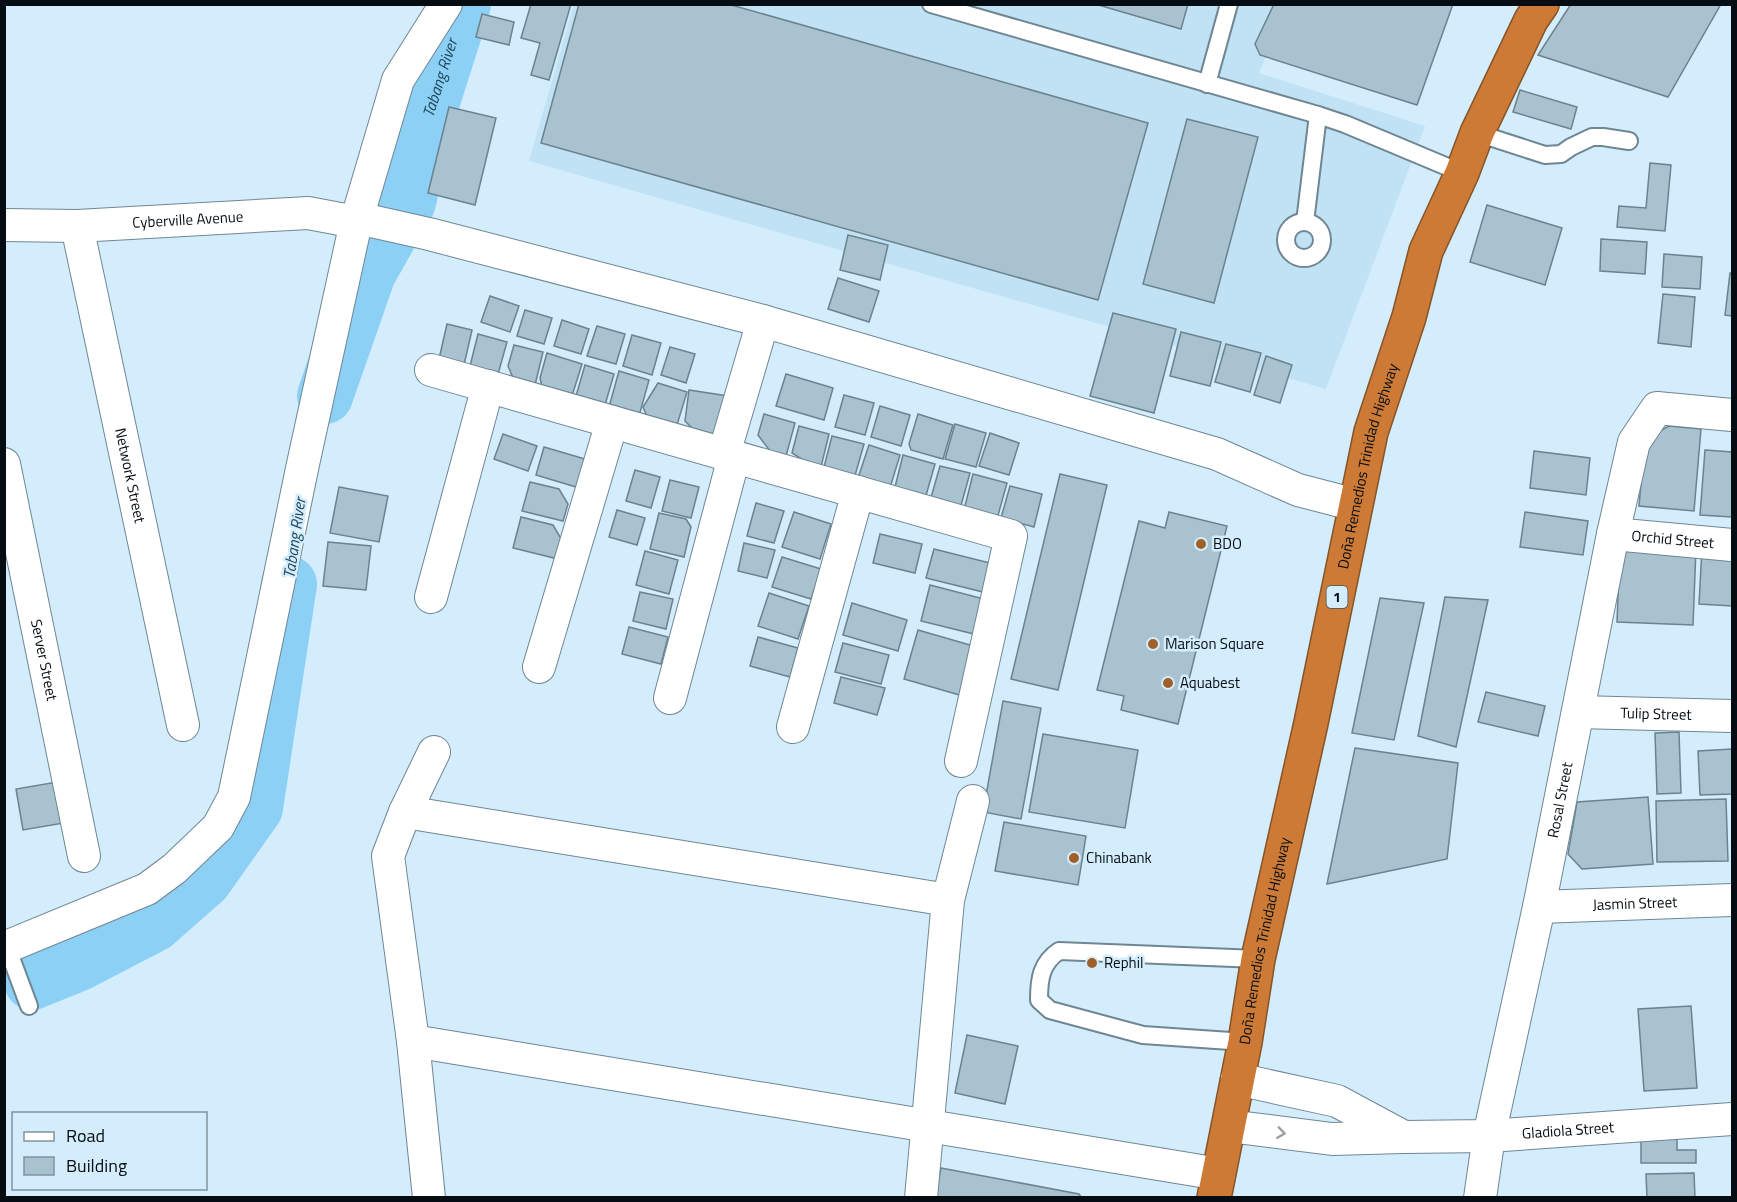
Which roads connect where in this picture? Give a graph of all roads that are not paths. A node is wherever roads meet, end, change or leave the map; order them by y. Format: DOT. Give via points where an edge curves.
graph roads {
  1 [pos="446,4"];
  2 [pos="931,4"];
  3 [pos="1229,4"];
  4 [pos="1542,4"];
  5 [pos="1207,84"];
  6 [pos="1318,115"];
  7 [pos="1477,133"];
  8 [pos="1629,141"];
  9 [pos="1462,172"];
  10 [pos="364,221"];
  11 [pos="1305,222"];
  12 [pos="4,225"];
  13 [pos="77,226"];
  14 [pos="763,321"];
  15 [pos="431,370"];
  16 [pos="488,386"];
  17 [pos="1732,415"];
  18 [pos="612,422"];
  19 [pos="729,455"];
  20 [pos="4,464"];
  21 [pos="858,492"];
  22 [pos="1356,505"];
  23 [pos="1613,534"];
  24 [pos="1732,545"];
  25 [pos="431,597"];
  26 [pos="539,667"];
  27 [pos="670,698"];
  28 [pos="1578,712"];
  29 [pos="1732,716"];
  30 [pos="183,725"];
  31 [pos="793,727"];
  32 [pos="434,752"];
  33 [pos="961,761"];
  34 [pos="973,801"];
  35 [pos="405,812"];
  36 [pos="84,856"];
  37 [pos="948,900"];
  38 [pos="1732,900"];
  39 [pos="1539,907"];
  40 [pos="7,951"];
  41 [pos="1258,958"];
  42 [pos="27,1001"];
  43 [pos="412,1041"];
  44 [pos="1245,1042"];
  45 [pos="1237,1079"];
  46 [pos="1732,1119"];
  47 [pos="928,1126"];
  48 [pos="1229,1126"];
  49 [pos="1489,1136"];
  50 [pos="1403,1137"];
  51 [pos="1217,1186"];
  52 [pos="429,1197"];
  53 [pos="921,1197"];
  54 [pos="1480,1197"];
  1 -- 10 [label="street" via="398,80"];
  2 -- 5 [label="lane"];
  3 -- 5 [label="lane"];
  4 -- 7 [label="highway, Doña Remedios Trinidad Highway / 1"];
  5 -- 6 [label="lane"];
  6 -- 9 [label="lane"];
  6 -- 11 [label="lane"];
  7 -- 8 [label="lane" via="1545,155 1561,154 1592,137"];
  7 -- 9 [label="highway, Doña Remedios Trinidad Highway / 1"];
  9 -- 22 [label="highway, Doña Remedios Trinidad Highway / 1" via="1426,251 1371,432"];
  10 -- 13 [label="street, Cyberville Avenue" via="308,213"];
  10 -- 14 [label="street, Cyberville Avenue" via="429,234"];
  10 -- 40 [label="street" via="303,464 234,797 218,827 147,889"];
  12 -- 13 [label="street, Cyberville Avenue"];
  13 -- 30 [label="street, Network Street"];
  14 -- 19 [label="street"];
  14 -- 22 [label="street, Cyberville Avenue" via="1217,454 1298,490"];
  15 -- 16 [label="street"];
  16 -- 18 [label="street"];
  16 -- 25 [label="street"];
  17 -- 23 [label="street, Rosal Street" via="1657,408 1634,441"];
  18 -- 19 [label="street"];
  18 -- 26 [label="street"];
  19 -- 21 [label="street"];
  19 -- 27 [label="street"];
  20 -- 36 [label="street, Server Street"];
  21 -- 31 [label="street"];
  21 -- 33 [label="street" via="1011,536"];
  22 -- 41 [label="highway, Doña Remedios Trinidad Highway / 1"];
  23 -- 24 [label="street, Orchid Street"];
  23 -- 28 [label="street, Rosal Street"];
  28 -- 29 [label="street, Tulip Street"];
  28 -- 39 [label="street, Rosal Street"];
  32 -- 35 [label="street"];
  34 -- 37 [label="street"];
  35 -- 37 [label="street"];
  35 -- 43 [label="street" via="388,856"];
  37 -- 47 [label="street"];
  38 -- 39 [label="street, Jasmin Street"];
  39 -- 49 [label="street, Rosal Street"];
  40 -- 42 [label="lane"];
  41 -- 44 [label="highway, Doña Remedios Trinidad Highway / 1"];
  41 -- 44 [label="lane" via="1059,951 1048,958 1039,981 1039,1000 1050,1010 1143,1035"];
  43 -- 47 [label="street"];
  43 -- 52 [label="street"];
  44 -- 45 [label="highway, Doña Remedios Trinidad Highway / 1"];
  45 -- 48 [label="highway, Doña Remedios Trinidad Highway / 1"];
  45 -- 50 [label="street, Gladiola Street" via="1337,1101"];
  46 -- 49 [label="street, Gladiola Street"];
  47 -- 51 [label="street"];
  47 -- 53 [label="street"];
  48 -- 50 [label="street, Gladiola Street, one-way" via="1332,1139"];
  48 -- 51 [label="highway, Doña Remedios Trinidad Highway / 1"];
  49 -- 50 [label="street, Gladiola Street"];
  49 -- 54 [label="street, Rosal Street"];
}
